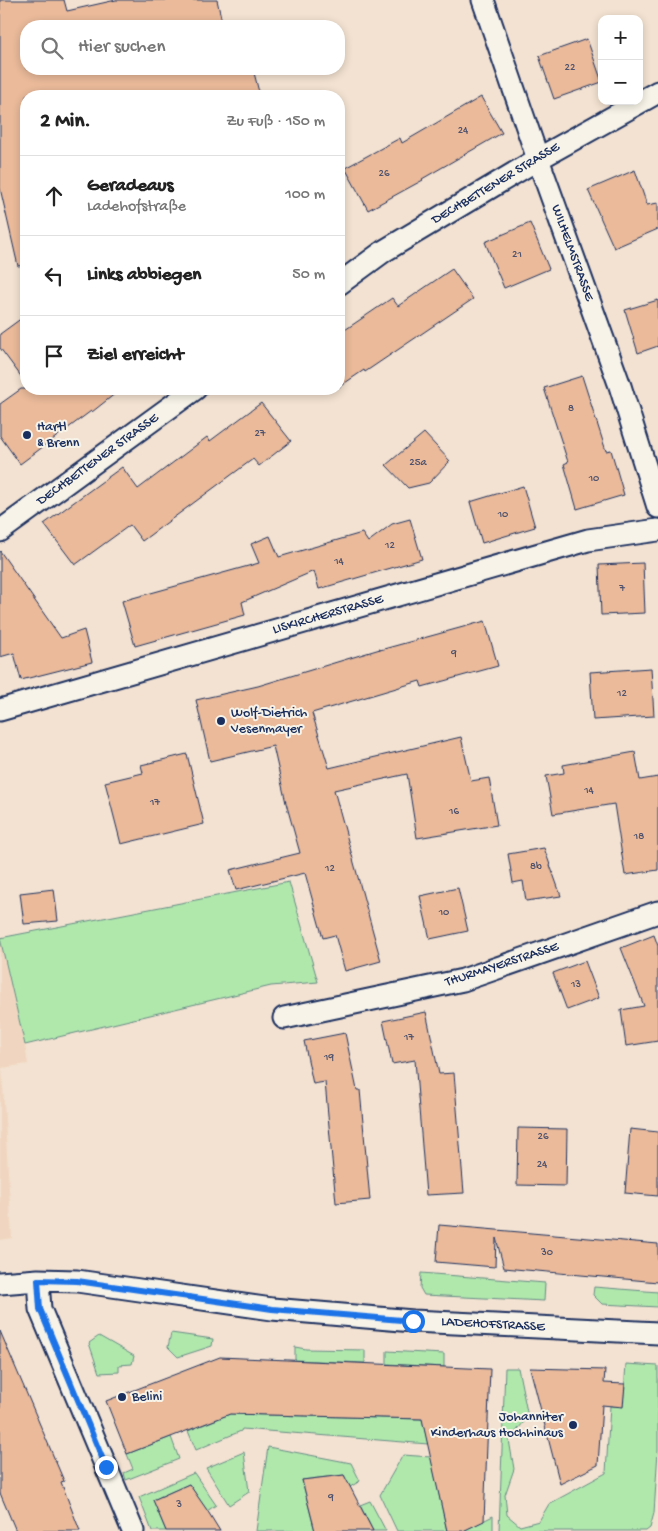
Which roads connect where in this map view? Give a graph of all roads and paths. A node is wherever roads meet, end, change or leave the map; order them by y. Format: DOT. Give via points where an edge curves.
graph roads {
  1 [pos="483,0"];
  2 [pos="658,92"];
  3 [pos="538,159"];
  4 [pos="345,280"];
  5 [pos="187,395"];
  6 [pos="658,507"];
  7 [pos="658,530"];
  8 [pos="0,532"];
  9 [pos="0,710"];
  10 [pos="658,912"];
  11 [pos="284,1018"];
  12 [pos="38,1280"];
  13 [pos="0,1283"];
  14 [pos="658,1333"];
  15 [pos="133,1531"];
  1 -- 3 [label="street, WILHELMSTRASSE"];
  2 -- 3 [label="street, DECHBETTENER STRASSE"];
  3 -- 4 [label="street, DECHBETTENER STRASSE" via="384,251"];
  3 -- 6 [label="street, WILHELMSTRASSE" via="620,386"];
  5 -- 8 [label="street, DECHBETTENER STRASSE"];
  7 -- 9 [label="street, LISKIRCHERSTRASSE" via="588,540"];
  10 -- 11 [label="street, THURMAYERSTRASSE" via="463,980"];
  12 -- 13 [label="street, LADEHOFSTRASSE"];
  12 -- 14 [label="street, LADEHOFSTRASSE" via="77,1281 281,1310 413,1321"];
  12 -- 15 [label="street" via="40,1309"];
}
